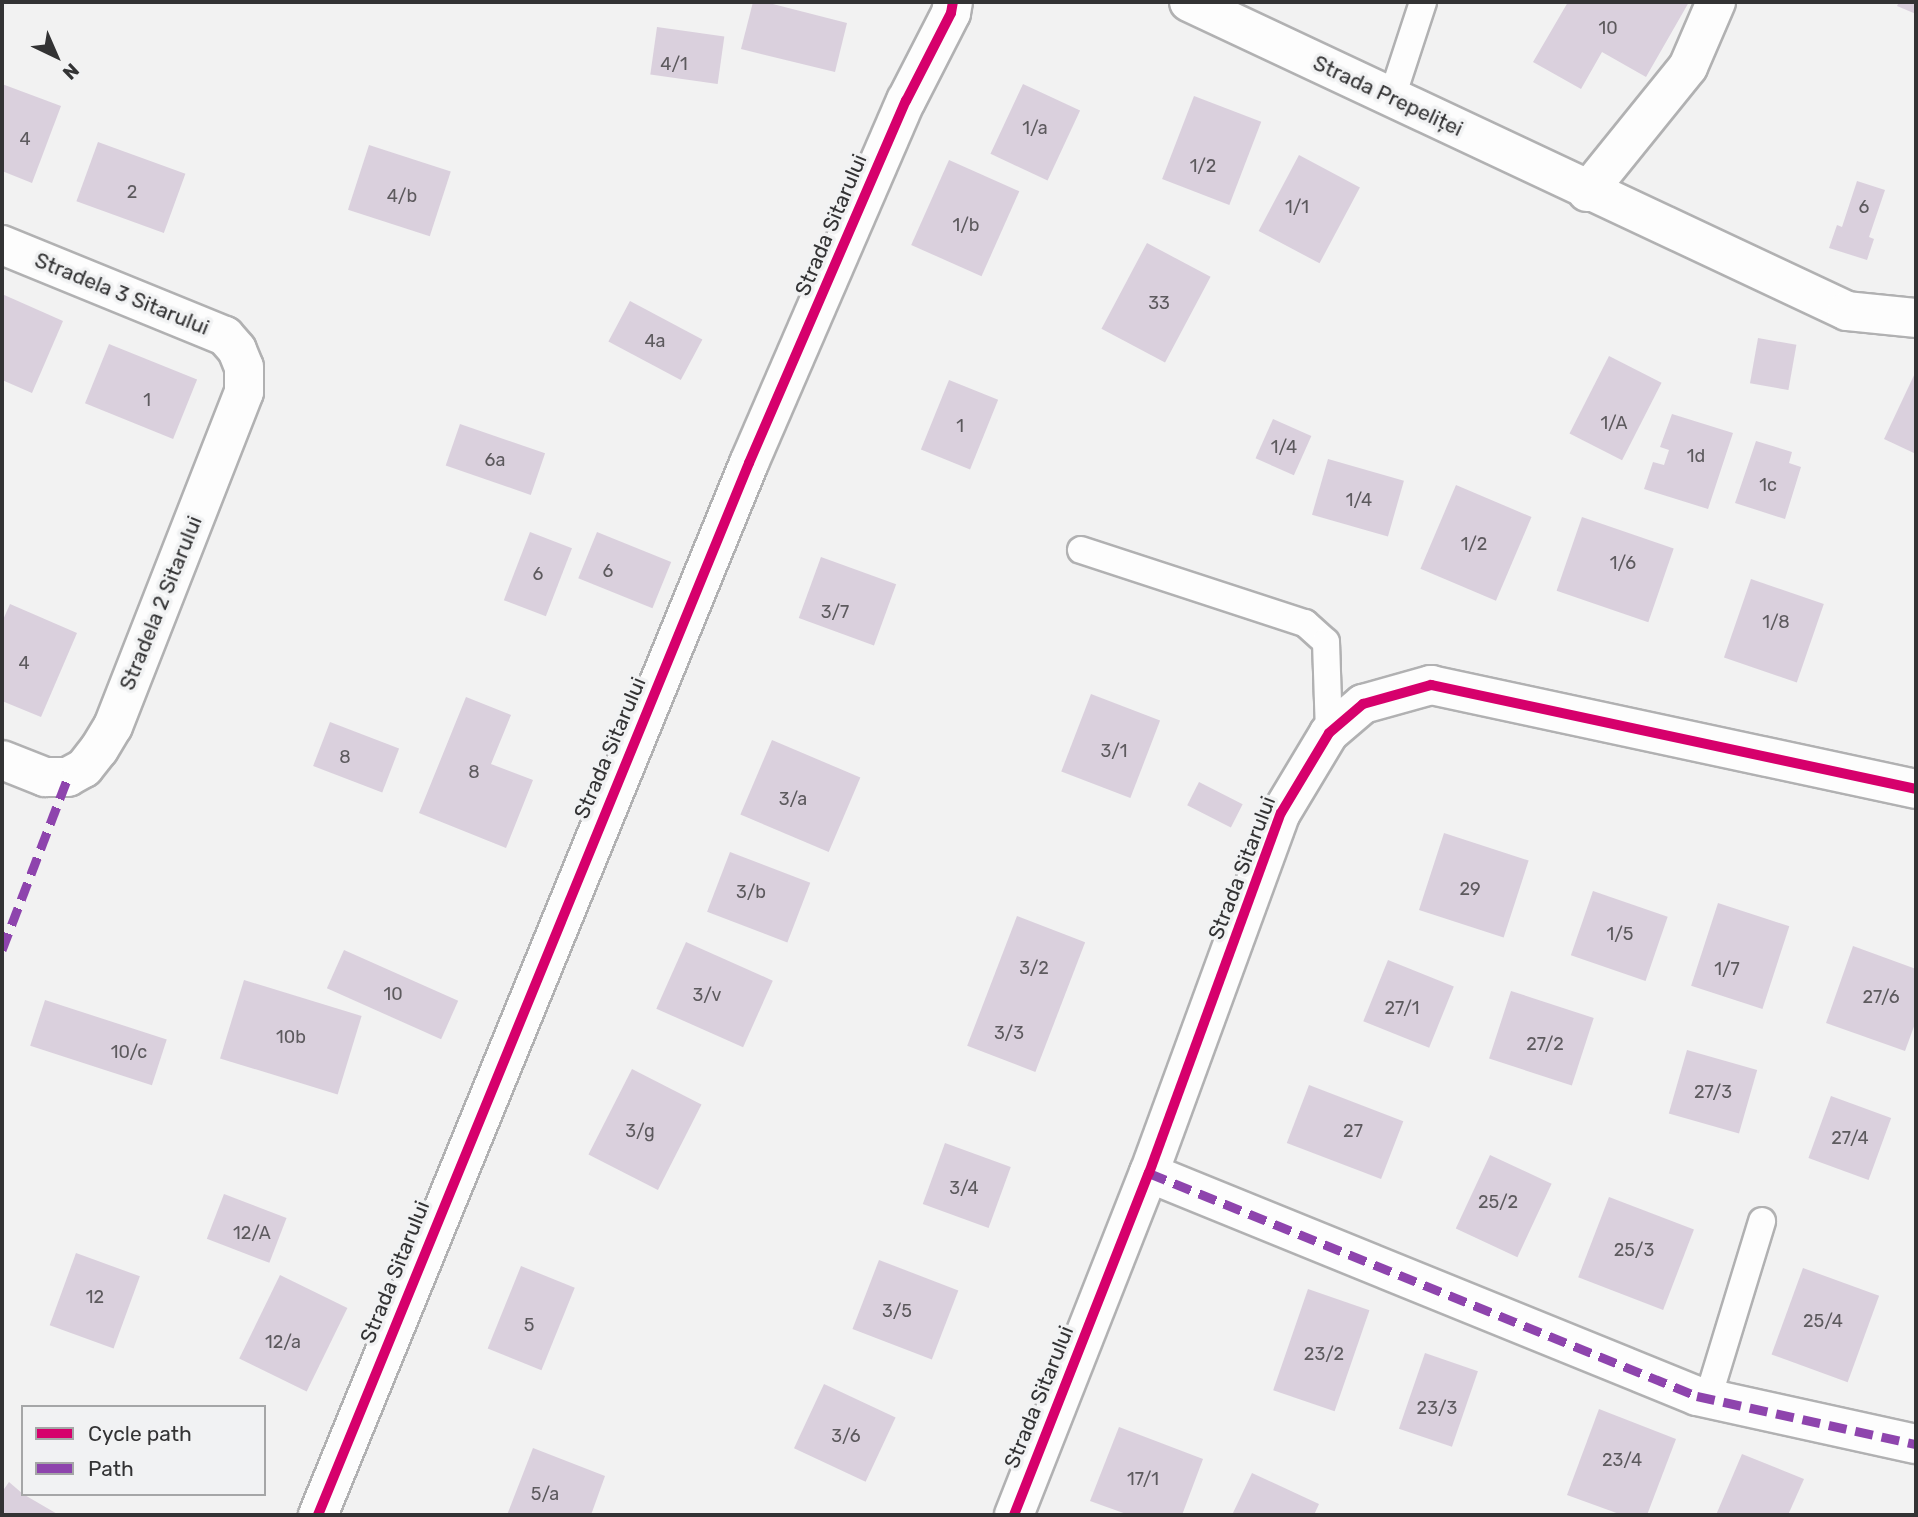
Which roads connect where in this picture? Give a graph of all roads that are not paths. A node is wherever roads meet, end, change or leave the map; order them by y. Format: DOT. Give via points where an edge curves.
graph roads {
  1 [pos="1189,2"];
  2 [pos="1423,2"];
  3 [pos="1716,2"];
  4 [pos="958,6"];
  5 [pos="1392,97"];
  6 [pos="1587,191"];
  7 [pos="2,246"];
  8 [pos="1916,318"];
  9 [pos="237,350"];
  10 [pos="1081,550"];
  11 [pos="1329,733"];
  12 [pos="2,760"];
  13 [pos="1916,789"];
  14 [pos="1149,1173"];
  15 [pos="1762,1222"];
  16 [pos="1708,1398"];
  17 [pos="1916,1444"];
  18 [pos="318,1515"];
  19 [pos="1014,1515"];
  1 -- 5 [label="street, Strada Prepeliței"];
  2 -- 5 [label="lane"];
  3 -- 6 [label="street" via="1688,67"];
  4 -- 18 [label="street, Strada Sitarului" via="906,102 744,476"];
  5 -- 6 [label="street, Strada Prepeliței"];
  6 -- 8 [label="street, Strada Prepeliței" via="1847,311"];
  7 -- 9 [label="street, Stradela 3 Sitarului" via="206,326"];
  9 -- 12 [label="street, Stradela 2 Sitarului" via="244,367 244,393 113,726 84,768 68,776 45,777"];
  10 -- 11 [label="lane" via="1304,623 1326,642"];
  11 -- 13 [label="street, Strada Sitarului" via="1363,704 1431,685"];
  11 -- 14 [label="street, Strada Sitarului" via="1281,813"];
  14 -- 16 [label="street"];
  14 -- 19 [label="street, Strada Sitarului"];
  15 -- 16 [label="lane"];
  16 -- 17 [label="street"];
}
